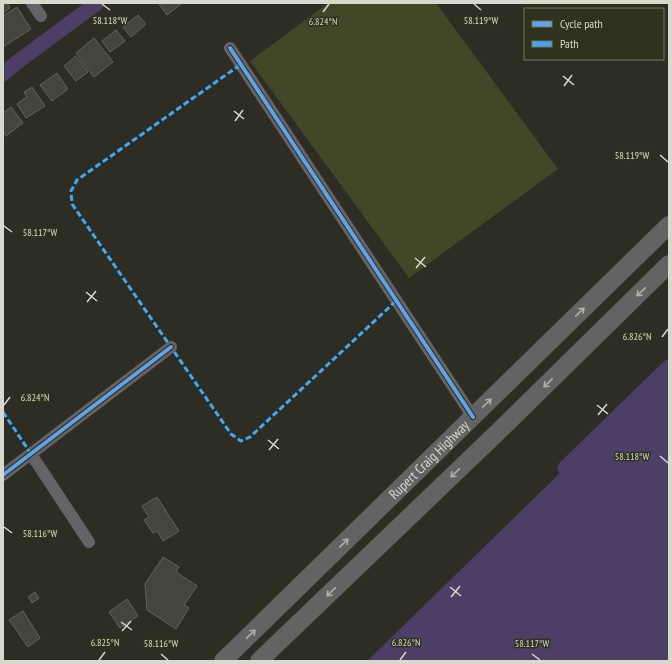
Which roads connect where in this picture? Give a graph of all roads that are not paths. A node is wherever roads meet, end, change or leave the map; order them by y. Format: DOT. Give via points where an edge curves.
graph roads {
  1 [pos="32,3"];
  2 [pos="42,16"];
  3 [pos="230,48"];
  4 [pos="669,225"];
  5 [pos="669,264"];
  6 [pos="171,348"];
  7 [pos="473,417"];
  8 [pos="31,454"];
  9 [pos="3,475"];
  10 [pos="89,542"];
  11 [pos="223,661"];
  12 [pos="259,661"];
  1 -- 2 [label="street"];
  3 -- 7 [label="street"];
  7 -- 4 [label="main road, Rupert Craig Highway, one-way"];
  5 -- 12 [label="main road, Rupert Craig Highway, one-way"];
  6 -- 8 [label="street"];
  11 -- 7 [label="main road, Rupert Craig Highway, one-way"];
  8 -- 9 [label="street"];
  8 -- 10 [label="street"];
}
